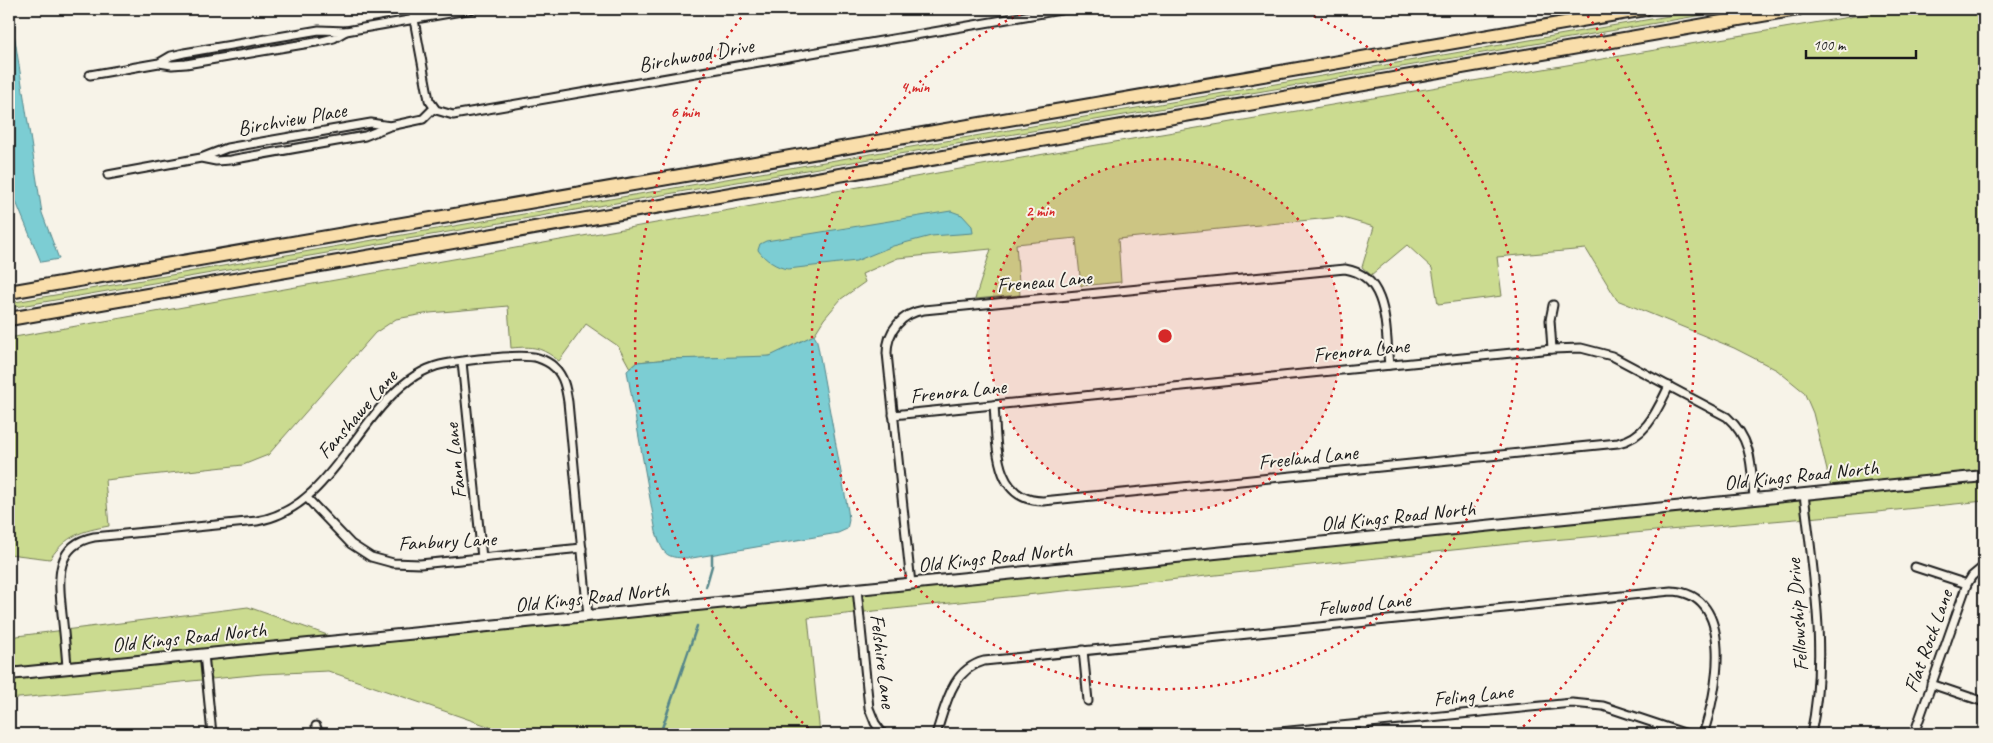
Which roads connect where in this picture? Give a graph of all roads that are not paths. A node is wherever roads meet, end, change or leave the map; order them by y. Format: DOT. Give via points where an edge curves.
graph roads {
  1 [pos="412,9"];
  2 [pos="472,9"];
  3 [pos="1066,9"];
  4 [pos="1645,9"];
  5 [pos="1798,9"];
  6 [pos="1032,12"];
  7 [pos="414,19"];
  8 [pos="346,31"];
  9 [pos="159,63"];
  10 [pos="90,75"];
  11 [pos="434,108"];
  12 [pos="390,126"];
  13 [pos="201,158"];
  14 [pos="108,175"];
  15 [pos="9,292"];
  16 [pos="1553,305"];
  17 [pos="9,319"];
  18 [pos="1552,349"];
  19 [pos="462,362"];
  20 [pos="1389,365"];
  21 [pos="1669,386"];
  22 [pos="994,405"];
  23 [pos="894,415"];
  24 [pos="1984,476"];
  25 [pos="1804,494"];
  26 [pos="308,498"];
  27 [pos="1754,498"];
  28 [pos="582,548"];
  29 [pos="482,558"];
  30 [pos="1984,566"];
  31 [pos="1916,567"];
  32 [pos="911,584"];
  33 [pos="1967,584"];
  34 [pos="857,589"];
  35 [pos="588,616"];
  36 [pos="1083,650"];
  37 [pos="204,654"];
  38 [pos="67,668"];
  39 [pos="9,674"];
  40 [pos="1932,684"];
  41 [pos="1088,701"];
  42 [pos="1984,702"];
  43 [pos="1364,723"];
  44 [pos="316,726"];
  45 [pos="212,734"];
  46 [pos="319,734"];
  47 [pos="883,734"];
  48 [pos="936,734"];
  49 [pos="1258,734"];
  50 [pos="1272,734"];
  51 [pos="1365,734"];
  52 [pos="1687,734"];
  53 [pos="1704,734"];
  54 [pos="1811,734"];
  55 [pos="1914,734"];
  1 -- 7 [label="street"];
  2 -- 7 [label="street"];
  3 -- 6 [label="street, Birchwood Drive"];
  4 -- 15 [label="highway"];
  5 -- 17 [label="highway"];
  6 -- 11 [label="street, Birchwood Drive" via="457,114 446,114"];
  7 -- 8 [label="street"];
  7 -- 11 [label="street" via="427,93"];
  8 -- 9 [label="street" via="319,30 178,54"];
  8 -- 9 [label="street" via="322,41 186,64"];
  9 -- 10 [label="street"];
  11 -- 12 [label="street, Birchview Place" via="423,119"];
  12 -- 13 [label="street, Birchview Place" via="365,136 239,158 216,161"];
  12 -- 13 [label="street, Birchview Place" via="363,124 227,148"];
  13 -- 14 [label="street, Birchview Place"];
  16 -- 18 [label="street" via="1550,320"];
  18 -- 20 [label="street, Frenora Lane"];
  18 -- 21 [label="street, Frenora Lane" via="1581,348 1601,352"];
  19 -- 26 [label="street, Fanshawe Lane" via="432,368 400,388"];
  19 -- 28 [label="street, Fanshawe Lane" via="533,357 551,365 560,374 567,395"];
  19 -- 29 [label="street, Fann Lane"];
  20 -- 22 [label="street, Frenora Lane"];
  20 -- 23 [label="street, Freneau Lane" via="1383,309 1377,289 1356,271 1332,269 914,312 897,325 888,345"];
  21 -- 22 [label="street, Freeland Lane" via="1648,425 1632,439 1618,443 1043,501 1022,497 1004,478"];
  21 -- 27 [label="street, Frenora Lane" via="1727,417 1740,431 1749,451"];
  22 -- 23 [label="street, Frenora Lane"];
  23 -- 32 [label="street, Freneau Lane"];
  24 -- 25 [label="street, Old Kings Road North"];
  25 -- 27 [label="street, Old Kings Road North"];
  25 -- 54 [label="street, Fellowship Drive" via="1819,651"];
  26 -- 29 [label="street, Fanbury Lane" via="346,540 376,559 409,564"];
  26 -- 38 [label="street, Fanshawe Lane" via="288,511 263,520 94,537 77,544 64,558 59,575"];
  27 -- 32 [label="street, Old Kings Road North"];
  28 -- 29 [label="street, Fanbury Lane"];
  28 -- 35 [label="street, Fanshawe Lane"];
  30 -- 33 [label="street, Flat Rock Lane"];
  31 -- 33 [label="street"];
  32 -- 34 [label="street, Old Kings Road North"];
  33 -- 40 [label="street, Flat Rock Lane"];
  34 -- 35 [label="street, Old Kings Road North"];
  34 -- 47 [label="street, Felshire Lane" via="869,708"];
  35 -- 37 [label="street, Old Kings Road North"];
  36 -- 41 [label="street"];
  36 -- 48 [label="street, Felwood Lane" via="990,659 974,664 955,682"];
  36 -- 53 [label="street, Felwood Lane" via="1677,592 1689,594 1700,601 1714,626 1716,683"];
  37 -- 38 [label="street, Old Kings Road North"];
  37 -- 45 [label="street"];
  38 -- 39 [label="street, Old Kings Road North"];
  40 -- 42 [label="street"];
  40 -- 55 [label="street, Flat Rock Lane"];
  43 -- 50 [label="street, Feling Lane"];
  43 -- 51 [label="street"];
  43 -- 52 [label="street, Feling Lane" via="1582,703 1610,708"];
  44 -- 46 [label="street"];
  49 -- 50 [label="street, Feling Lane"];
}
